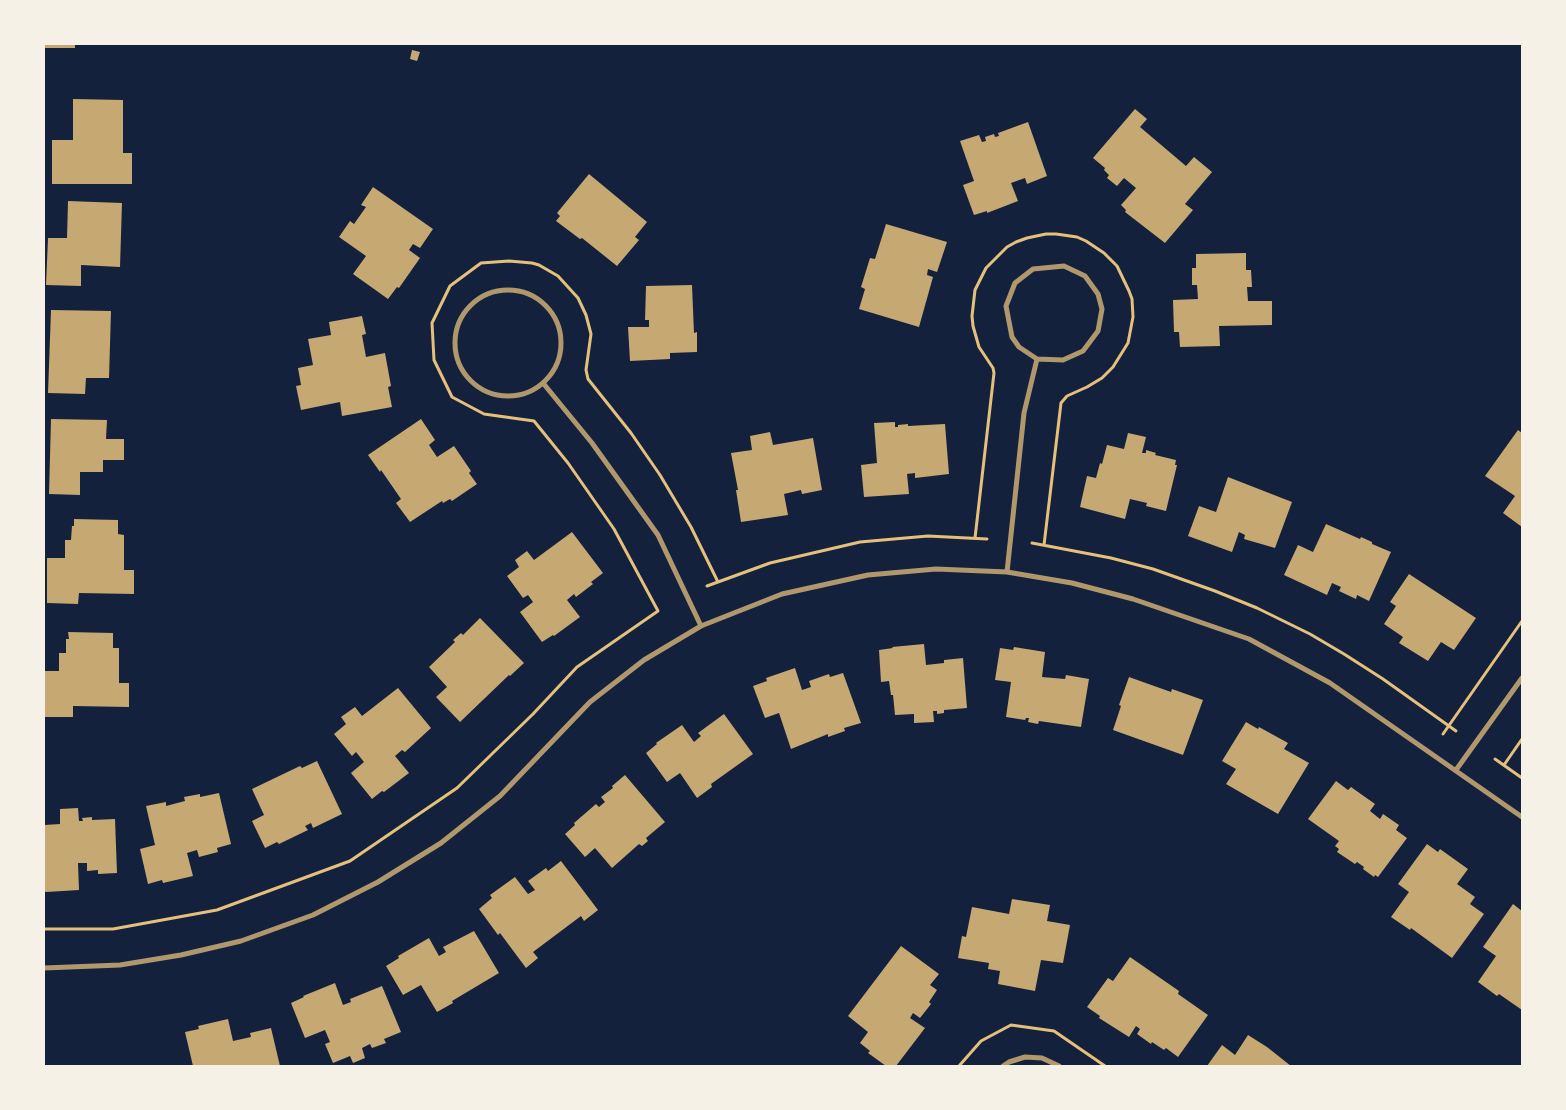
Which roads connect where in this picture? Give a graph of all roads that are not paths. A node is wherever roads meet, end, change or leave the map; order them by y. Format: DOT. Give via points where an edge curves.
graph roads {
  1 [pos="1037,359"];
  2 [pos="543,383"];
  3 [pos="1007,572"];
  4 [pos="701,626"];
  5 [pos="1522,678"];
  6 [pos="1456,770"];
  7 [pos="1522,817"];
  8 [pos="44,968"];
  9 [pos="1003,1066"];
  10 [pos="1059,1066"];
  1 -- 1 [label="street" via="1063,360 1083,351 1098,331 1102,309 1098,294 1085,276 1064,266 1033,269 1015,284 1006,306 1012,337 1019,347"];
  1 -- 3 [label="street" via="1024,413"];
  2 -- 2 [label="street" via="554,371 561,355 557,321 548,308 534,297 518,291 501,290 470,306 460,321 455,338 457,356 464,373 476,386 492,394 510,396 527,393"];
  2 -- 4 [label="street" via="592,443 658,535"];
  3 -- 4 [label="street" via="936,569 868,575 782,594"];
  3 -- 6 [label="street" via="1072,583 1133,599 1249,639 1330,683"];
  4 -- 8 [label="street" via="644,660 590,702 500,796 441,843 378,882 312,915 241,941 120,965"];
  5 -- 6 [label="street"];
  6 -- 7 [label="street"];
  9 -- 10 [label="street" via="1025,1057 1042,1058"];
}
